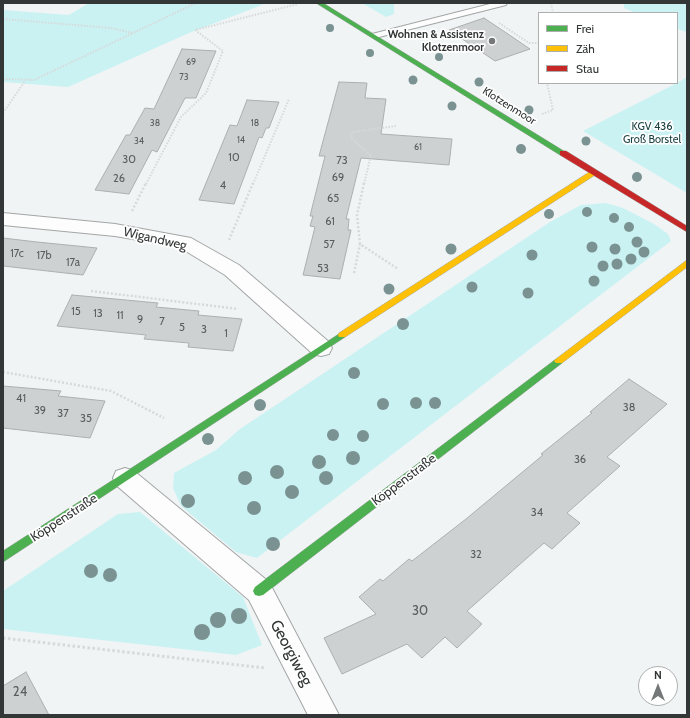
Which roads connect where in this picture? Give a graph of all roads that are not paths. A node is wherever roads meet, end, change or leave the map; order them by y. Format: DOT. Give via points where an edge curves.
graph roads {
  1 [pos="319,3"];
  2 [pos="503,3"];
  3 [pos="375,36"];
  4 [pos="594,173"];
  5 [pos="3,219"];
  6 [pos="687,228"];
  7 [pos="687,263"];
  8 [pos="321,348"];
  9 [pos="125,478"];
  10 [pos="3,557"];
  11 [pos="259,591"];
  12 [pos="324,715"];
  1 -- 3 [label="street, Klotzenmoor"];
  2 -- 3 [label="lane"];
  3 -- 4 [label="street, Klotzenmoor"];
  4 -- 6 [label="street, Klotzenmoor"];
  4 -- 8 [label="street, Köppenstraße"];
  5 -- 8 [label="street, Wigandweg" via="121,231 184,242 220,262"];
  7 -- 11 [label="street, Köppenstraße"];
  8 -- 9 [label="street, Köppenstraße"];
  9 -- 10 [label="street, Köppenstraße"];
  9 -- 11 [label="street"];
  11 -- 12 [label="street, Georgiweg"];
}
